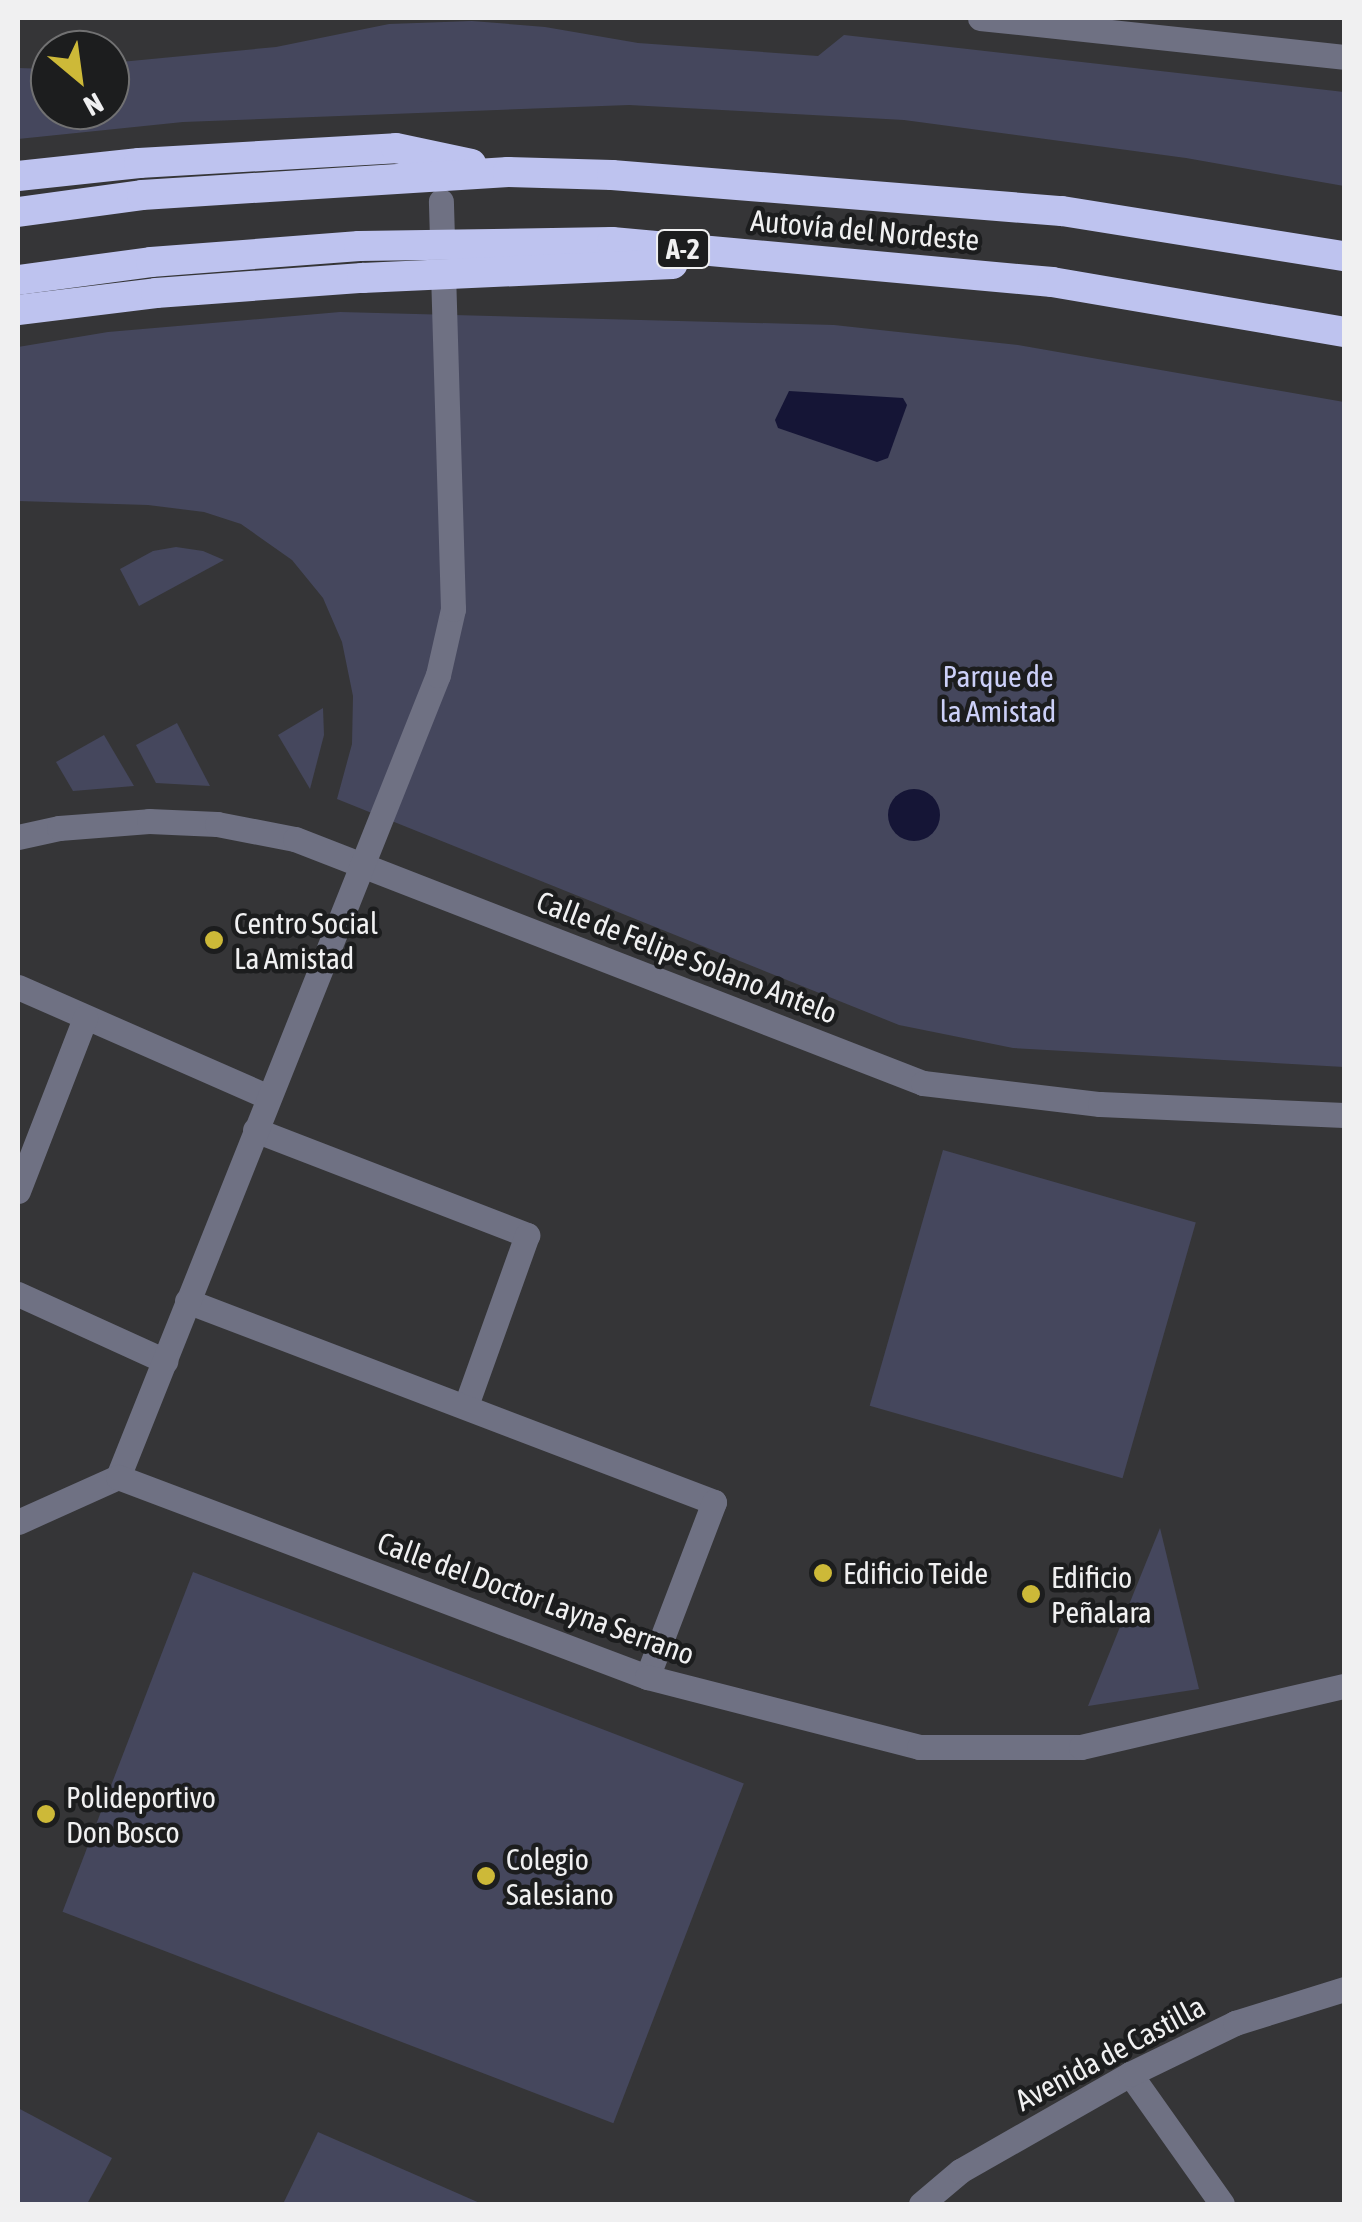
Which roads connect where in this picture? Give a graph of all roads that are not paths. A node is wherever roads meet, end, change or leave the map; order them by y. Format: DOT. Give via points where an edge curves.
graph roads {
  1 [pos="980,18"];
  2 [pos="1344,57"];
  3 [pos="508,172"];
  4 [pos="18,176"];
  5 [pos="441,201"];
  6 [pos="18,212"];
  7 [pos="1344,256"];
  8 [pos="826,261"];
  9 [pos="18,280"];
  10 [pos="18,310"];
  11 [pos="1344,332"];
  12 [pos="18,837"];
  13 [pos="359,864"];
  14 [pos="18,987"];
  15 [pos="84,1018"];
  16 [pos="268,1096"];
  17 [pos="1344,1114"];
  18 [pos="255,1130"];
  19 [pos="18,1192"];
  20 [pos="18,1294"];
  21 [pos="188,1302"];
  22 [pos="165,1361"];
  23 [pos="466,1405"];
  24 [pos="118,1477"];
  25 [pos="18,1522"];
  26 [pos="647,1677"];
  27 [pos="1344,1686"];
  28 [pos="1344,1989"];
  29 [pos="1130,2074"];
  30 [pos="921,2204"];
  31 [pos="1222,2204"];
  1 -- 2 [label="street"];
  3 -- 4 [label="highway" via="396,148"];
  3 -- 6 [label="highway, Autovía del Nordeste / A-2" via="142,196"];
  3 -- 7 [label="highway, Autovía del Nordeste / A-2" via="750,184 1062,211"];
  5 -- 13 [label="street" via="453,609 438,675"];
  8 -- 9 [label="highway, Autovía del Nordeste / A-2" via="612,242 359,246"];
  8 -- 10 [label="highway" via="362,278"];
  8 -- 11 [label="highway, Autovía del Nordeste / A-2" via="1052,282"];
  12 -- 13 [label="street, Calle de Felipe Solano Antelo" via="149,821 217,824 295,838"];
  13 -- 16 [label="street"];
  13 -- 17 [label="street, Calle de Felipe Solano Antelo" via="923,1083 1100,1104"];
  14 -- 15 [label="street"];
  15 -- 16 [label="street"];
  15 -- 19 [label="street"];
  16 -- 18 [label="street"];
  18 -- 21 [label="street"];
  18 -- 23 [label="street" via="526,1235"];
  20 -- 22 [label="street"];
  21 -- 22 [label="street"];
  21 -- 23 [label="street"];
  22 -- 24 [label="street"];
  23 -- 26 [label="street" via="714,1502"];
  24 -- 25 [label="street"];
  24 -- 26 [label="street, Calle del Doctor Layna Serrano"];
  26 -- 27 [label="street, Calle del Doctor Layna Serrano" via="919,1747 1081,1747"];
  28 -- 29 [label="street, Avenida de Castilla" via="1235,2023"];
  29 -- 30 [label="street, Avenida de Castilla" via="960,2171"];
  29 -- 31 [label="street"];
}
